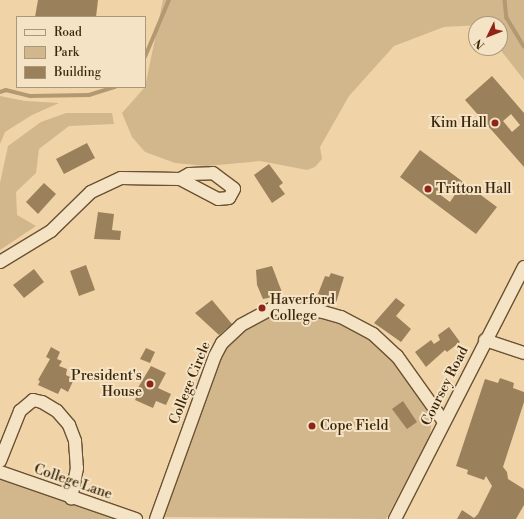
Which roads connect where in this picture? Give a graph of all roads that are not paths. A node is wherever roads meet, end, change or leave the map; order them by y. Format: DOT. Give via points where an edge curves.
graph roads {
  1 [pos="180,178"];
  2 [pos="0,262"];
  3 [pos="524,267"];
  4 [pos="485,340"];
  5 [pos="524,353"];
  6 [pos="444,422"];
  7 [pos="0,460"];
  8 [pos="0,472"];
  9 [pos="72,498"];
  10 [pos="136,519"];
  11 [pos="156,519"];
  12 [pos="395,519"];
  1 -- 2 [label="street" via="121,178 103,184 91,192 51,231"];
  3 -- 4 [label="street, Coursey Road"];
  4 -- 5 [label="street"];
  4 -- 6 [label="street, Coursey Road"];
  6 -- 11 [label="street, College Circle" via="397,356 373,334 340,317 323,312 298,307 271,309 241,325 222,343"];
  6 -- 12 [label="street, Coursey Road"];
  7 -- 9 [label="street" via="20,411 33,400 42,402 57,411 69,425 75,441 77,468"];
  8 -- 9 [label="street, College Lane"];
  9 -- 10 [label="street, College Lane"];
}
